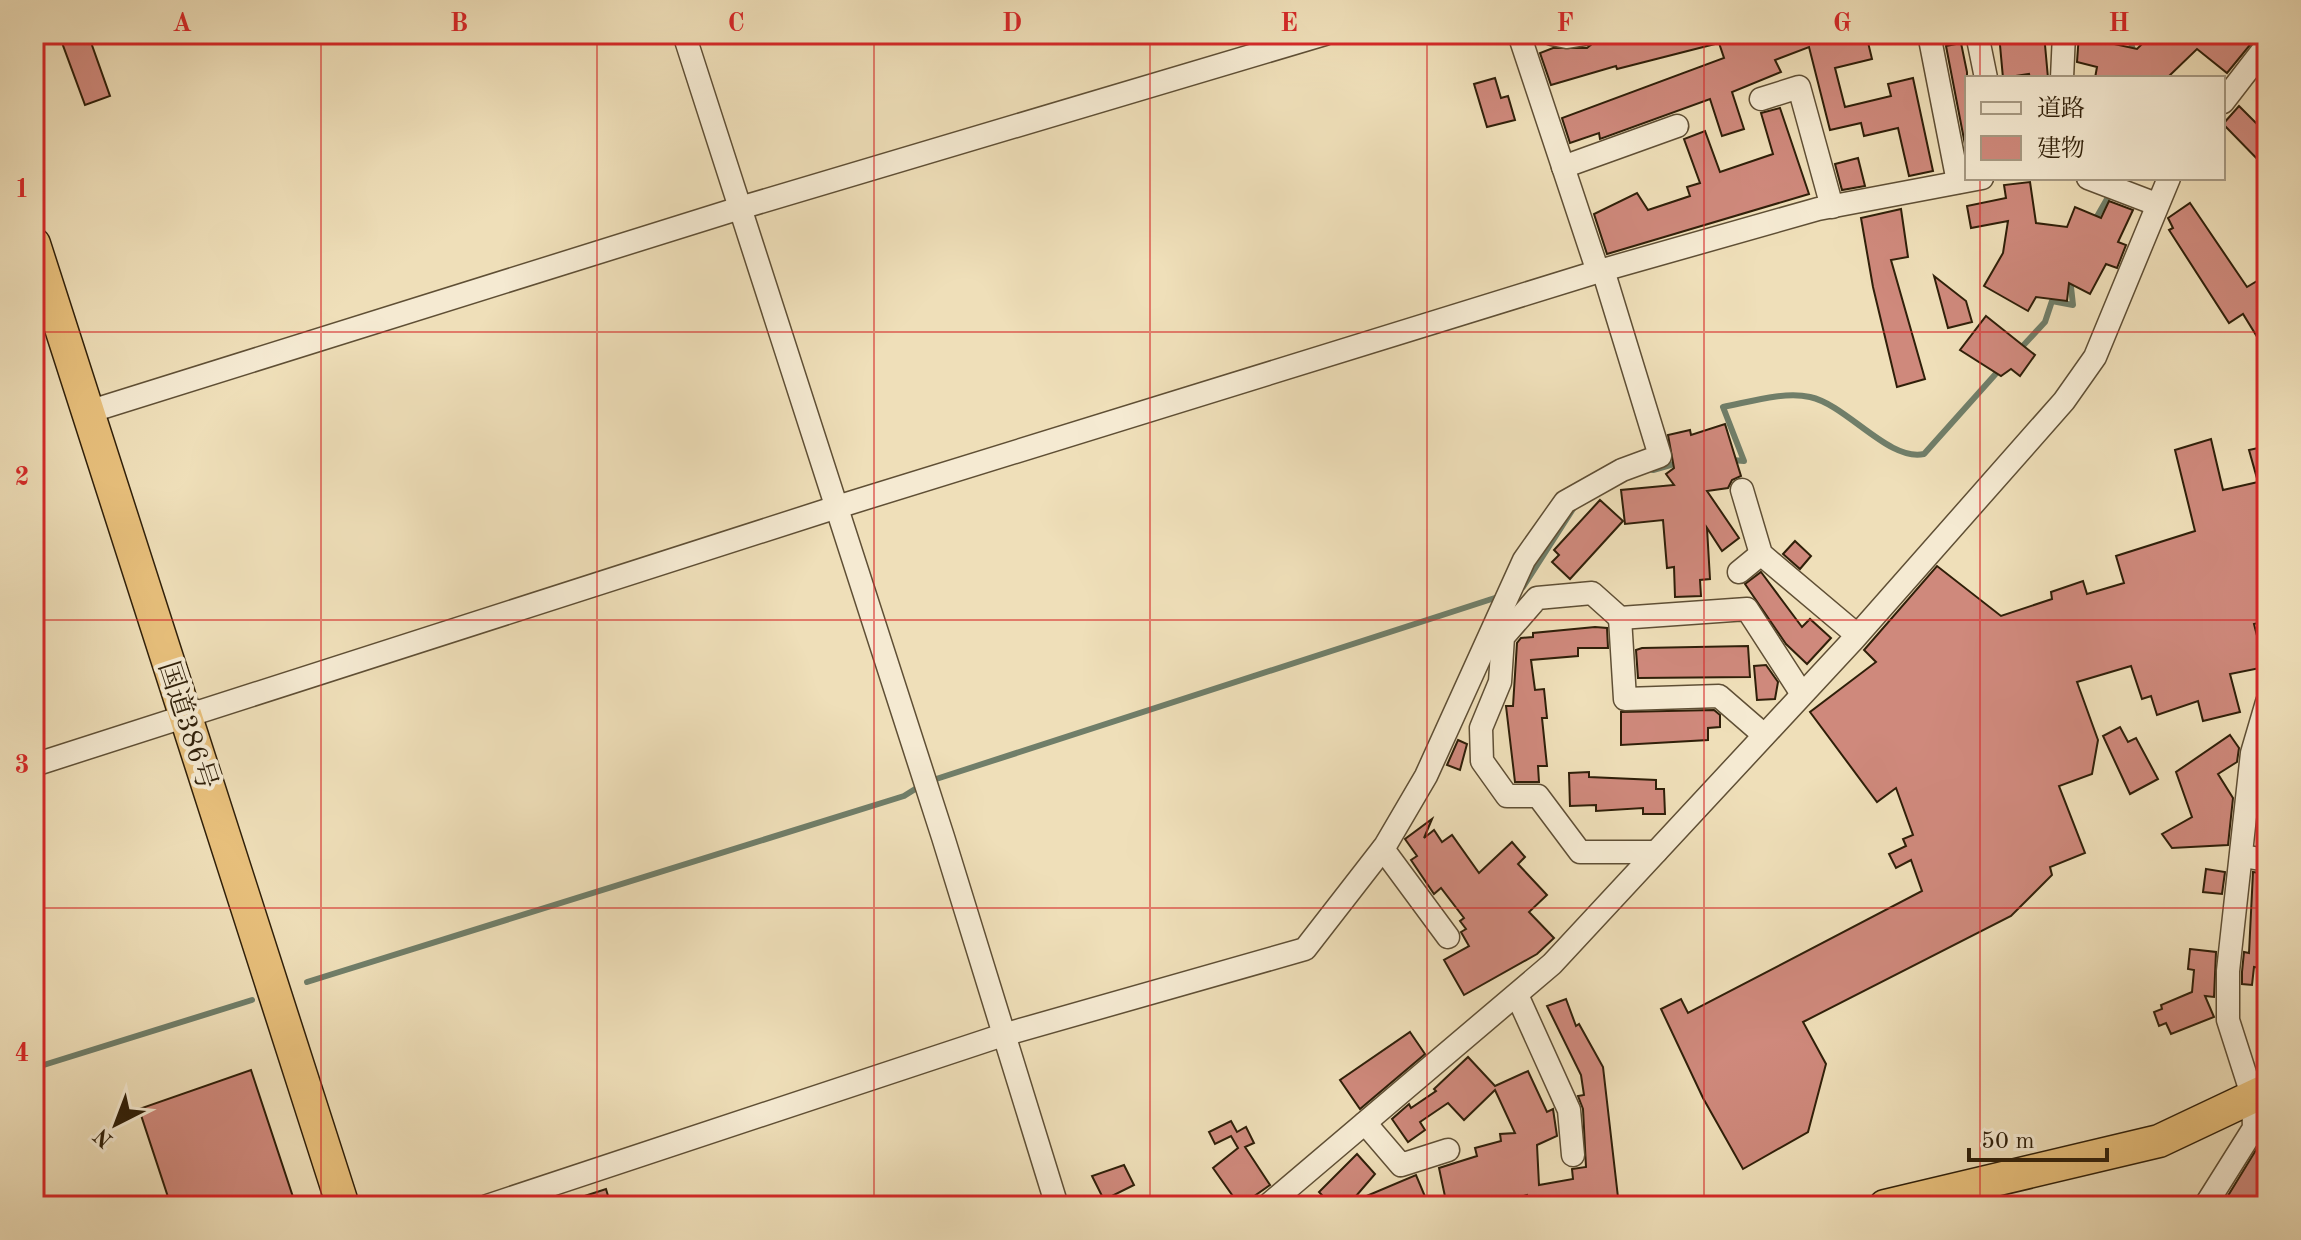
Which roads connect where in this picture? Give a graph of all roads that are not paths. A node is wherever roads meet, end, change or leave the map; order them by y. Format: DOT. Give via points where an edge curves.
graph roads {
  1 [pos="684,34"];
  2 [pos="1325,34"];
  3 [pos="1519,34"];
  4 [pos="1552,34"];
  5 [pos="1585,34"];
  6 [pos="1929,34"];
  7 [pos="1977,34"];
  8 [pos="2064,34"];
  9 [pos="2267,45"];
  10 [pos="1986,76"];
  11 [pos="2062,76"];
  12 [pos="1761,99"];
  13 [pos="2225,99"];
  14 [pos="1677,126"];
  15 [pos="1563,167"];
  16 [pos="1970,180"];
  17 [pos="2093,180"];
  18 [pos="2168,180"];
  19 [pos="1958,182"];
  20 [pos="2156,204"];
  21 [pos="1832,207"];
  22 [pos="740,208"];
  23 [pos="34,244"];
  24 [pos="1600,271"];
  25 [pos="42,298"];
  26 [pos="88,412"];
  27 [pos="1742,490"];
  28 [pos="837,507"];
  29 [pos="1761,554"];
  30 [pos="1739,572"];
  31 [pos="1620,618"];
  32 [pos="1857,635"];
  33 [pos="1802,694"];
  34 [pos="2265,712"];
  35 [pos="186,717"];
  36 [pos="1764,735"];
  37 [pos="34,765"];
  38 [pos="1383,849"];
  39 [pos="1656,852"];
  40 [pos="2242,856"];
  41 [pos="2267,860"];
  42 [pos="1448,937"];
  43 [pos="1517,995"];
  44 [pos="1003,1035"];
  45 [pos="2260,1094"];
  46 [pos="1365,1123"];
  47 [pos="1448,1150"];
  48 [pos="1573,1155"];
  49 [pos="343,1206"];
  50 [pos="487,1206"];
  51 [pos="1057,1206"];
  52 [pos="1267,1206"];
  53 [pos="1885,1206"];
  54 [pos="2205,1206"];
  1 -- 22 [label="street"];
  2 -- 22 [label="street"];
  3 -- 15 [label="street"];
  4 -- 5 [label="street"];
  6 -- 19 [label="street"];
  7 -- 10 [label="street"];
  8 -- 11 [label="street"];
  9 -- 13 [label="street"];
  12 -- 21 [label="street" via="1799,87"];
  14 -- 15 [label="street"];
  15 -- 24 [label="street"];
  16 -- 19 [label="street"];
  17 -- 20 [label="street"];
  18 -- 20 [label="street"];
  19 -- 21 [label="street"];
  20 -- 32 [label="street" via="2095,357 2064,401"];
  21 -- 24 [label="street"];
  22 -- 26 [label="street"];
  22 -- 28 [label="street"];
  23 -- 25 [label="highway, 国道386号"];
  24 -- 28 [label="street"];
  24 -- 38 [label="street" via="1660,456 1565,502 1524,560 1426,776"];
  25 -- 26 [label="highway, 国道386号"];
  26 -- 35 [label="highway, 国道386号"];
  27 -- 29 [label="street"];
  28 -- 35 [label="street"];
  28 -- 44 [label="street"];
  29 -- 30 [label="street"];
  29 -- 32 [label="street"];
  31 -- 33 [label="street" via="1747,609"];
  31 -- 36 [label="street" via="1625,699 1719,696"];
  31 -- 39 [label="street" via="1592,593 1537,598 1503,637 1500,682 1481,728 1482,761 1507,796 1538,796 1580,852"];
  32 -- 33 [label="street"];
  33 -- 36 [label="street"];
  34 -- 40 [label="street" via="2252,753"];
  35 -- 37 [label="street"];
  35 -- 49 [label="highway, 国道386号"];
  36 -- 39 [label="street"];
  38 -- 42 [label="street"];
  38 -- 44 [label="street" via="1305,949"];
  39 -- 43 [label="street"];
  40 -- 41 [label="street"];
  40 -- 45 [label="street" via="2228,971 2228,1020 2245,1083"];
  43 -- 46 [label="street"];
  43 -- 48 [label="street" via="1569,1110"];
  44 -- 50 [label="street"];
  44 -- 51 [label="street"];
  45 -- 53 [label="highway" via="2159,1141"];
  45 -- 54 [label="street" via="2254,1128"];
  46 -- 47 [label="street" via="1401,1165"];
  46 -- 52 [label="street"];
}
